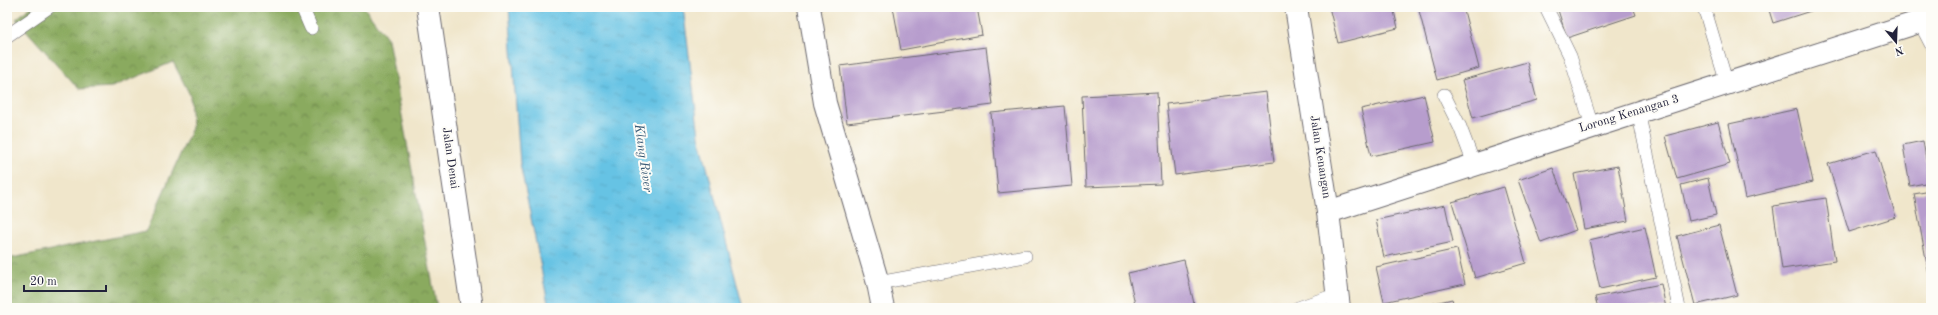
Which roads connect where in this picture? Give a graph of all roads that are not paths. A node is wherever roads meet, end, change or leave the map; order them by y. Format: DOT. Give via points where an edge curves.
graph roads {
  1 [pos="49,7"];
  2 [pos="302,7"];
  3 [pos="428,7"];
  4 [pos="809,7"];
  5 [pos="1296,7"];
  6 [pos="1546,7"];
  7 [pos="1704,7"];
  8 [pos="1925,20"];
  9 [pos="311,28"];
  10 [pos="7,36"];
  11 [pos="1931,44"];
  12 [pos="1727,84"];
  13 [pos="1444,95"];
  14 [pos="1638,111"];
  15 [pos="1592,126"];
  16 [pos="1474,164"];
  17 [pos="1328,212"];
  18 [pos="1025,256"];
  19 [pos="878,283"];
  20 [pos="1338,301"];
  21 [pos="472,308"];
  22 [pos="883,308"];
  23 [pos="1298,308"];
  24 [pos="1679,308"];
  1 -- 10 [label="lane"];
  2 -- 9 [label="lane"];
  3 -- 21 [label="street, Jalan Denai"];
  4 -- 19 [label="street" via="825,103"];
  5 -- 17 [label="street, Jalan Kenangan"];
  6 -- 15 [label="lane" via="1570,56"];
  7 -- 12 [label="lane"];
  8 -- 11 [label="lane"];
  8 -- 12 [label="street, Lorong Kenangan 3"];
  12 -- 14 [label="street, Lorong Kenangan 3"];
  13 -- 16 [label="lane"];
  14 -- 15 [label="street, Lorong Kenangan 3"];
  14 -- 24 [label="lane"];
  15 -- 16 [label="street, Lorong Kenangan 3"];
  16 -- 17 [label="street, Lorong Kenangan 3"];
  17 -- 20 [label="street, Jalan Kenangan"];
  18 -- 19 [label="lane"];
  19 -- 22 [label="street"];
  20 -- 23 [label="lane"];
}
